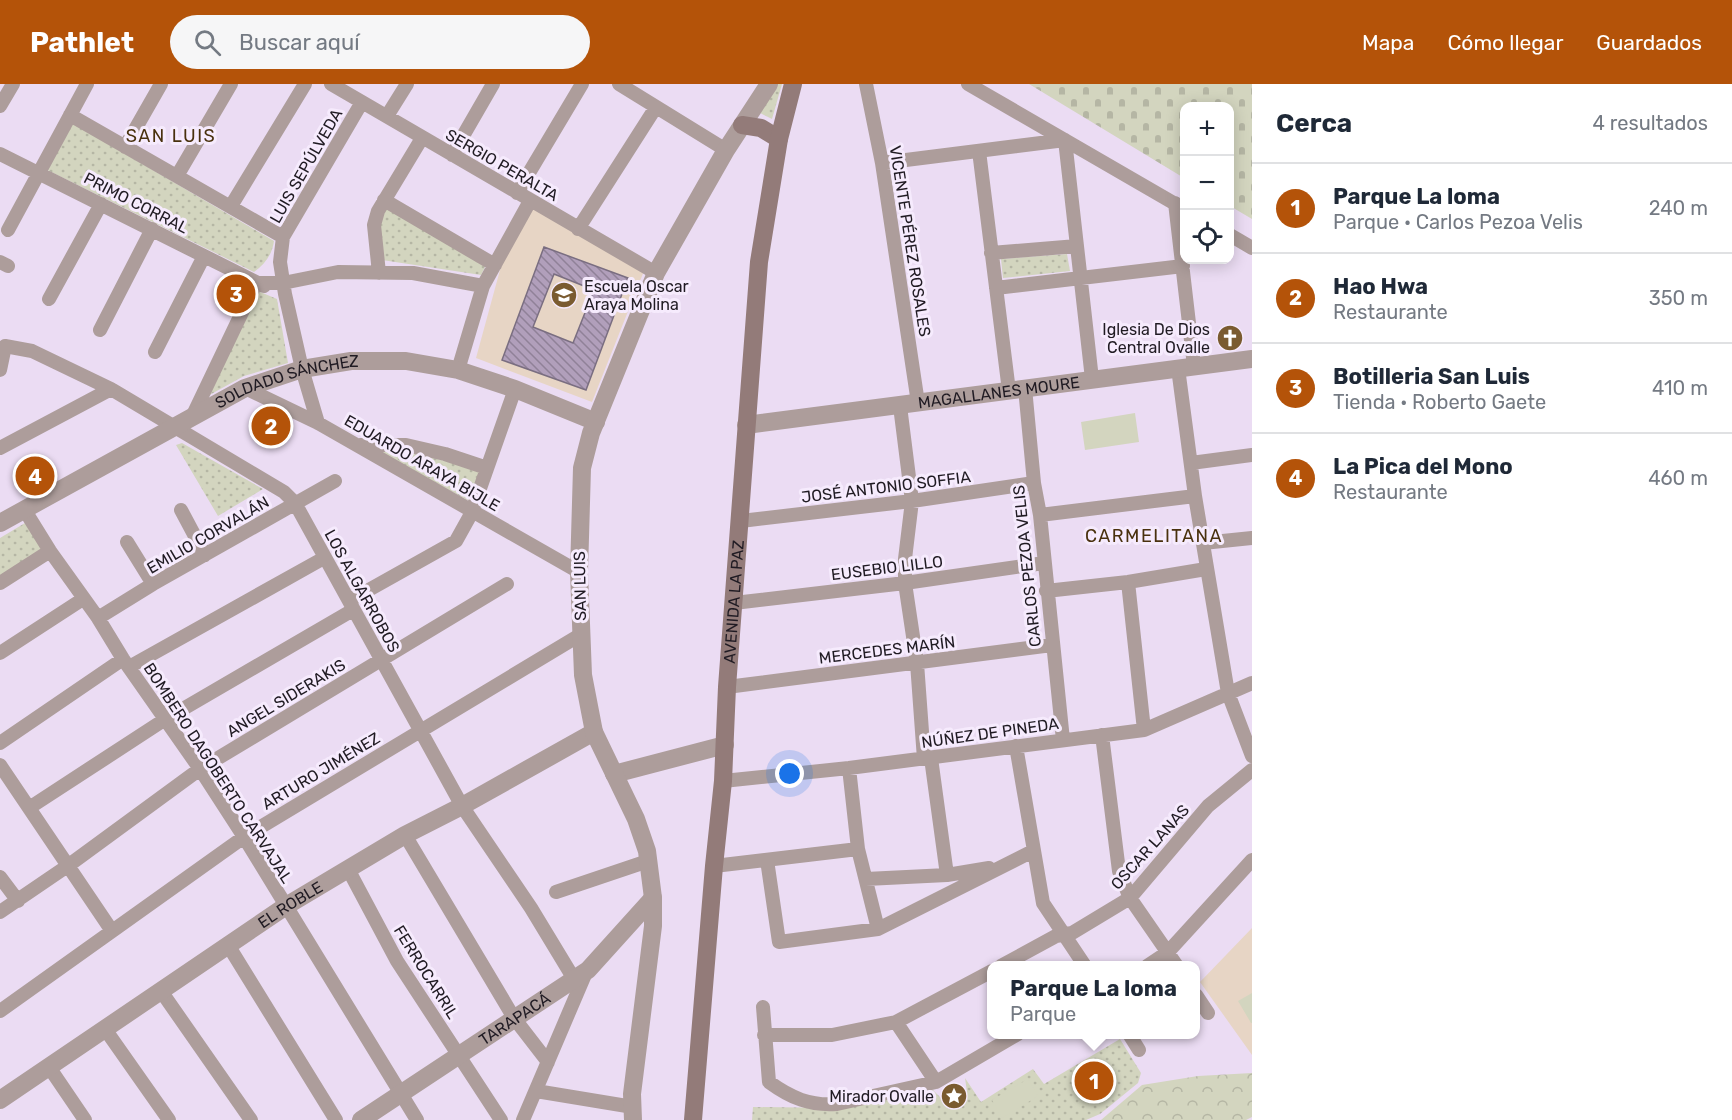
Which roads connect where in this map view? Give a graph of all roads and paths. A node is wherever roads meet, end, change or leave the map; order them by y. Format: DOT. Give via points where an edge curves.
graph roads {
  1 [pos="13,84"];
  2 [pos="87,84"];
  3 [pos="161,84"];
  4 [pos="231,84"];
  5 [pos="305,84"];
  6 [pos="331,84"];
  7 [pos="406,84"];
  8 [pos="493,84"];
  9 [pos="582,84"];
  10 [pos="619,84"];
  11 [pos="769,84"];
  12 [pos="793,84"];
  13 [pos="866,84"];
  14 [pos="968,84"];
  15 [pos="362,102"];
  16 [pos="0,106"];
  17 [pos="656,107"];
  18 [pos="70,115"];
  19 [pos="387,116"];
  20 [pos="742,125"];
  21 [pos="422,138"];
  22 [pos="778,139"];
  23 [pos="1065,140"];
  24 [pos="125,147"];
  25 [pos="726,150"];
  26 [pos="979,151"];
  27 [pos="0,155"];
  28 [pos="452,155"];
  29 [pos="882,163"];
  30 [pos="39,173"];
  31 [pos="177,176"];
  32 [pos="517,194"];
  33 [pos="384,200"];
  34 [pos="530,201"];
  35 [pos="101,204"];
  36 [pos="231,206"];
  37 [pos="1180,206"];
  38 [pos="1180,210"];
  39 [pos="152,229"];
  40 [pos="578,229"];
  41 [pos="8,230"];
  42 [pos="283,237"];
  43 [pos="1234,237"];
  44 [pos="1077,246"];
  45 [pos="1252,248"];
  46 [pos="991,253"];
  47 [pos="204,256"];
  48 [pos="495,265"];
  49 [pos="1183,266"];
  50 [pos="379,273"];
  51 [pos="656,273"];
  52 [pos="1081,278"];
  53 [pos="256,283"];
  54 [pos="483,286"];
  55 [pos="996,288"];
  56 [pos="284,289"];
  57 [pos="49,299"];
  58 [pos="100,330"];
  59 [pos="155,352"];
  60 [pos="1252,358"];
  61 [pos="1186,367"];
  62 [pos="302,369"];
  63 [pos="0,370"];
  64 [pos="458,370"];
  65 [pos="1092,379"];
  66 [pos="245,388"];
  67 [pos="111,389"];
  68 [pos="515,389"];
  69 [pos="1017,390"];
  70 [pos="918,403"];
  71 [pos="900,406"];
  72 [pos="192,417"];
  73 [pos="596,422"];
  74 [pos="318,423"];
  75 [pos="746,425"];
  76 [pos="174,426"];
  77 [pos="358,445"];
  78 [pos="0,448"];
  79 [pos="1252,455"];
  80 [pos="1191,463"];
  81 [pos="487,468"];
  82 [pos="335,481"];
  83 [pos="1034,483"];
  84 [pos="1195,496"];
  85 [pos="912,501"];
  86 [pos="296,504"];
  87 [pos="24,509"];
  88 [pos="181,510"];
  89 [pos="473,510"];
  90 [pos="1040,515"];
  91 [pos="741,521"];
  92 [pos="0,523"];
  93 [pos="1252,537"];
  94 [pos="127,542"];
  95 [pos="1203,543"];
  96 [pos="50,551"];
  97 [pos="205,555"];
  98 [pos="324,558"];
  99 [pos="1044,563"];
  100 [pos="1206,568"];
  101 [pos="579,572"];
  102 [pos="1128,582"];
  103 [pos="0,583"];
  104 [pos="905,583"];
  105 [pos="507,584"];
  106 [pos="153,585"];
  107 [pos="1046,591"];
  108 [pos="83,599"];
  109 [pos="734,603"];
  110 [pos="351,605"];
  111 [pos="98,618"];
  112 [pos="580,635"];
  113 [pos="1052,645"];
  114 [pos="0,653"];
  115 [pos="382,660"];
  116 [pos="126,663"];
  117 [pos="917,663"];
  118 [pos="1252,683"];
  119 [pos="727,687"];
  120 [pos="1228,693"];
  121 [pos="165,720"];
  122 [pos="1144,730"];
  123 [pos="420,731"];
  124 [pos="594,732"];
  125 [pos="1102,735"];
  126 [pos="1063,740"];
  127 [pos="0,743"];
  128 [pos="725,745"];
  129 [pos="1016,746"];
  130 [pos="1252,756"];
  131 [pos="927,758"];
  132 [pos="0,765"];
  133 [pos="849,768"];
  134 [pos="200,769"];
  135 [pos="1252,770"];
  136 [pos="614,774"];
  137 [pos="723,781"];
  138 [pos="462,806"];
  139 [pos="29,808"];
  140 [pos="405,835"];
  141 [pos="244,837"];
  142 [pos="858,849"];
  143 [pos="1033,851"];
  144 [pos="767,860"];
  145 [pos="1252,860"];
  146 [pos="648,861"];
  147 [pos="69,865"];
  148 [pos="714,866"];
  149 [pos="1003,866"];
  150 [pos="348,869"];
  151 [pos="947,875"];
  152 [pos="0,877"];
  153 [pos="866,879"];
  154 [pos="556,892"];
  155 [pos="653,898"];
  156 [pos="1130,898"];
  157 [pos="18,901"];
  158 [pos="286,906"];
  159 [pos="0,912"];
  160 [pos="878,929"];
  161 [pos="112,931"];
  162 [pos="1065,935"];
  163 [pos="228,945"];
  164 [pos="1168,952"];
  165 [pos="1010,961"];
  166 [pos="1082,961"];
  167 [pos="1154,961"];
  168 [pos="1174,961"];
  169 [pos="987,973"];
  170 [pos="581,974"];
  171 [pos="161,991"];
  172 [pos="1200,1001"];
  173 [pos="763,1007"];
  174 [pos="0,1011"];
  175 [pos="1208,1013"];
  176 [pos="514,1018"];
  177 [pos="896,1022"];
  178 [pos="105,1029"];
  179 [pos="764,1035"];
  180 [pos="1011,1039"];
  181 [pos="1132,1039"];
  182 [pos="1139,1050"];
  183 [pos="459,1055"];
  184 [pos="548,1062"];
  185 [pos="49,1067"];
  186 [pos="936,1083"];
  187 [pos="536,1091"];
  188 [pos="400,1094"];
  189 [pos="0,1100"];
  190 [pos="633,1113"];
  191 [pos="86,1120"];
  192 [pos="169,1120"];
  193 [pos="251,1120"];
  194 [pos="336,1120"];
  195 [pos="361,1120"];
  196 [pos="417,1120"];
  197 [pos="501,1120"];
  198 [pos="523,1120"];
  199 [pos="693,1120"];
  1 -- 16 [label="street"];
  2 -- 18 [label="street"];
  3 -- 24 [label="street"];
  4 -- 31 [label="street"];
  5 -- 36 [label="street"];
  6 -- 15 [label="street, SERGIO PERALTA"];
  7 -- 19 [label="street"];
  8 -- 28 [label="street"];
  9 -- 32 [label="street"];
  10 -- 17 [label="street"];
  11 -- 20 [label="street, SAN LUIS"];
  12 -- 22 [label="main road, AVENIDA LA PAZ"];
  13 -- 29 [label="street, VICENTE PÉREZ ROSALES"];
  14 -- 23 [label="street"];
  15 -- 19 [label="street, SERGIO PERALTA"];
  15 -- 42 [label="street, LUIS SEPÚLVEDA"];
  17 -- 25 [label="street"];
  17 -- 40 [label="street"];
  18 -- 24 [label="street"];
  18 -- 30 [label="street"];
  19 -- 21 [label="street, SERGIO PERALTA"];
  20 -- 22 [label="main road" via="761,128"];
  20 -- 25 [label="street, SAN LUIS"];
  21 -- 28 [label="street, SERGIO PERALTA"];
  21 -- 33 [label="street"];
  22 -- 75 [label="main road, AVENIDA LA PAZ" via="759,262"];
  23 -- 26 [label="street"];
  23 -- 37 [label="street"];
  23 -- 44 [label="street"];
  24 -- 31 [label="street"];
  25 -- 51 [label="street, SAN LUIS"];
  26 -- 29 [label="street"];
  26 -- 46 [label="street, CARLOS PEZOA VELIS"];
  27 -- 30 [label="street, PRIMO CORRAL"];
  28 -- 32 [label="street, SERGIO PERALTA"];
  29 -- 70 [label="street, VICENTE PÉREZ ROSALES"];
  30 -- 35 [label="street, PRIMO CORRAL"];
  30 -- 41 [label="street"];
  31 -- 36 [label="street"];
  32 -- 34 [label="street, SERGIO PERALTA"];
  33 -- 48 [label="street"];
  33 -- 50 [label="street" via="374,225"];
  34 -- 40 [label="street, SERGIO PERALTA"];
  34 -- 48 [label="street"];
  35 -- 39 [label="street, PRIMO CORRAL"];
  35 -- 57 [label="street"];
  36 -- 42 [label="street"];
  38 -- 49 [label="street"];
  39 -- 47 [label="street, PRIMO CORRAL"];
  39 -- 58 [label="street"];
  40 -- 51 [label="street, SERGIO PERALTA"];
  42 -- 56 [label="street, LUIS SEPÚLVEDA" via="280,262"];
  43 -- 45 [label="street"];
  44 -- 46 [label="street"];
  44 -- 52 [label="street"];
  46 -- 55 [label="street, CARLOS PEZOA VELIS"];
  47 -- 53 [label="street, PRIMO CORRAL"];
  47 -- 59 [label="street"];
  48 -- 54 [label="street"];
  49 -- 52 [label="street"];
  49 -- 61 [label="street"];
  50 -- 54 [label="street" via="414,273"];
  50 -- 56 [label="street" via="338,273"];
  51 -- 73 [label="street, SAN LUIS"];
  52 -- 55 [label="street"];
  52 -- 65 [label="street"];
  53 -- 56 [label="street, PRIMO CORRAL"];
  53 -- 72 [label="street"];
  54 -- 64 [label="street"];
  55 -- 69 [label="street, CARLOS PEZOA VELIS"];
  56 -- 62 [label="street, LUIS SEPÚLVEDA"];
  60 -- 61 [label="street, MAGALLANES MOURE"];
  61 -- 65 [label="street, MAGALLANES MOURE"];
  61 -- 80 [label="street"];
  62 -- 64 [label="street, SOLDADO SÁNCHEZ" via="362,361 406,361"];
  62 -- 66 [label="street, SOLDADO SÁNCHEZ"];
  62 -- 74 [label="street, LUIS SEPÚLVEDA"];
  63 -- 67 [label="street, LOS ALGARROBOS" via="5,346 32,351"];
  64 -- 68 [label="street, SOLDADO SÁNCHEZ"];
  65 -- 69 [label="street, MAGALLANES MOURE"];
  66 -- 72 [label="street, SOLDADO SÁNCHEZ"];
  66 -- 74 [label="street, EDUARDO ARAYA BIJLE"];
  67 -- 76 [label="street, LOS ALGARROBOS"];
  67 -- 78 [label="street"];
  68 -- 73 [label="street, SOLDADO SÁNCHEZ"];
  68 -- 81 [label="street"];
  69 -- 70 [label="street, MAGALLANES MOURE"];
  69 -- 83 [label="street, CARLOS PEZOA VELIS"];
  70 -- 71 [label="street, MAGALLANES MOURE"];
  71 -- 75 [label="street, MAGALLANES MOURE"];
  71 -- 85 [label="street"];
  72 -- 76 [label="street, SOLDADO SÁNCHEZ"];
  73 -- 101 [label="street, SAN LUIS" via="580,481"];
  74 -- 77 [label="street, EDUARDO ARAYA BIJLE"];
  75 -- 91 [label="main road, AVENIDA LA PAZ"];
  76 -- 86 [label="street, LOS ALGARROBOS" via="284,492"];
  76 -- 87 [label="street, SOLDADO SÁNCHEZ"];
  77 -- 81 [label="street" via="406,445"];
  77 -- 89 [label="street, EDUARDO ARAYA BIJLE"];
  79 -- 80 [label="street"];
  80 -- 84 [label="street"];
  81 -- 89 [label="street"];
  82 -- 86 [label="street, EMILIO CORVALÁN"];
  83 -- 85 [label="street, JOSÉ ANTONIO SOFFIA"];
  83 -- 90 [label="street, CARLOS PEZOA VELIS"];
  84 -- 90 [label="street"];
  84 -- 95 [label="street"];
  85 -- 91 [label="street, JOSÉ ANTONIO SOFFIA"];
  85 -- 104 [label="street"];
  86 -- 97 [label="street, EMILIO CORVALÁN"];
  86 -- 98 [label="street, LOS ALGARROBOS"];
  87 -- 92 [label="street, SOLDADO SÁNCHEZ"];
  87 -- 96 [label="street, BOMBERO DAGOBERTO CARVAJAL"];
  88 -- 97 [label="street"];
  89 -- 101 [label="street, EDUARDO ARAYA BIJLE"];
  89 -- 110 [label="street" via="456,541"];
  90 -- 99 [label="street, CARLOS PEZOA VELIS"];
  91 -- 109 [label="main road, AVENIDA LA PAZ"];
  93 -- 95 [label="street"];
  94 -- 106 [label="street"];
  95 -- 100 [label="street"];
  96 -- 103 [label="street"];
  96 -- 108 [label="street, BOMBERO DAGOBERTO CARVAJAL"];
  97 -- 106 [label="street, EMILIO CORVALÁN"];
  98 -- 110 [label="street, LOS ALGARROBOS"];
  98 -- 116 [label="street"];
  99 -- 104 [label="street, EUSEBIO LILLO"];
  99 -- 107 [label="street, CARLOS PEZOA VELIS"];
  100 -- 102 [label="street"];
  100 -- 120 [label="street"];
  101 -- 112 [label="street, SAN LUIS"];
  102 -- 107 [label="street"];
  102 -- 122 [label="street"];
  104 -- 109 [label="street, EUSEBIO LILLO"];
  104 -- 117 [label="street"];
  105 -- 115 [label="street, ANGEL SIDERAKIS"];
  106 -- 111 [label="street, EMILIO CORVALÁN"];
  107 -- 113 [label="street, CARLOS PEZOA VELIS"];
  108 -- 111 [label="street, BOMBERO DAGOBERTO CARVAJAL"];
  108 -- 114 [label="street"];
  109 -- 119 [label="main road, AVENIDA LA PAZ"];
  110 -- 115 [label="street, LOS ALGARROBOS"];
  110 -- 121 [label="street"];
  111 -- 116 [label="street, BOMBERO DAGOBERTO CARVAJAL"];
  112 -- 123 [label="street, ARTURO JIMÉNEZ"];
  112 -- 124 [label="street, SAN LUIS"];
  113 -- 117 [label="street, MERCEDES MARÍN"];
  113 -- 126 [label="street, CARLOS PEZOA VELIS"];
  115 -- 123 [label="street, LOS ALGARROBOS"];
  115 -- 134 [label="street, ANGEL SIDERAKIS"];
  116 -- 121 [label="street, BOMBERO DAGOBERTO CARVAJAL"];
  116 -- 127 [label="street"];
  117 -- 119 [label="street, MERCEDES MARÍN"];
  117 -- 131 [label="street"];
  118 -- 120 [label="street, NÚÑEZ DE PINEDA"];
  119 -- 128 [label="main road, AVENIDA LA PAZ"];
  120 -- 122 [label="street, NÚÑEZ DE PINEDA"];
  120 -- 130 [label="street"];
  121 -- 134 [label="street, BOMBERO DAGOBERTO CARVAJAL"];
  121 -- 139 [label="street"];
  122 -- 125 [label="street, NÚÑEZ DE PINEDA"];
  123 -- 138 [label="street, LOS ALGARROBOS"];
  123 -- 141 [label="street, ARTURO JIMÉNEZ"];
  124 -- 136 [label="street, SAN LUIS"];
  124 -- 138 [label="street, EL ROBLE"];
  125 -- 126 [label="street, NÚÑEZ DE PINEDA"];
  125 -- 156 [label="street" via="1119,871"];
  126 -- 129 [label="street, NÚÑEZ DE PINEDA"];
  128 -- 136 [label="street"];
  128 -- 137 [label="main road, AVENIDA LA PAZ"];
  129 -- 131 [label="street, NÚÑEZ DE PINEDA"];
  129 -- 143 [label="street"];
  131 -- 133 [label="street, NÚÑEZ DE PINEDA"];
  131 -- 151 [label="street"];
  132 -- 139 [label="street"];
  133 -- 137 [label="street, NÚÑEZ DE PINEDA"];
  133 -- 142 [label="street"];
  134 -- 141 [label="street, BOMBERO DAGOBERTO CARVAJAL"];
  134 -- 147 [label="street, ANGEL SIDERAKIS"];
  135 -- 156 [label="street, OSCAR LANAS" via="1208,806"];
  136 -- 146 [label="street, SAN LUIS" via="636,819"];
  137 -- 148 [label="main road, AVENIDA LA PAZ"];
  138 -- 140 [label="street, EL ROBLE"];
  138 -- 170 [label="street, LOS ALGARROBOS"];
  139 -- 147 [label="street"];
  140 -- 150 [label="street, EL ROBLE"];
  140 -- 176 [label="street"];
  141 -- 158 [label="street, BOMBERO DAGOBERTO CARVAJAL"];
  141 -- 161 [label="street, ARTURO JIMÉNEZ"];
  142 -- 144 [label="street"];
  142 -- 153 [label="street"];
  143 -- 149 [label="street"];
  143 -- 162 [label="street" via="1043,903"];
  144 -- 148 [label="street"];
  144 -- 160 [label="street" via="779,942"];
  145 -- 164 [label="street"];
  146 -- 154 [label="street"];
  146 -- 155 [label="street, SAN LUIS"];
  147 -- 157 [label="street, ANGEL SIDERAKIS"];
  147 -- 161 [label="street"];
  148 -- 199 [label="main road, AVENIDA LA PAZ"];
  149 -- 151 [label="street"];
  149 -- 160 [label="street"];
  150 -- 158 [label="street, EL ROBLE"];
  150 -- 183 [label="street, FERROCARRIL" via="397,961"];
  151 -- 153 [label="street"];
  152 -- 157 [label="street"];
  153 -- 160 [label="street"];
  155 -- 170 [label="street, TARAPACÁ"];
  155 -- 190 [label="street, SAN LUIS"];
  156 -- 162 [label="street, OSCAR LANAS"];
  156 -- 164 [label="street"];
  157 -- 159 [label="street, ANGEL SIDERAKIS"];
  158 -- 163 [label="street, EL ROBLE"];
  158 -- 188 [label="street, BOMBERO DAGOBERTO CARVAJAL"];
  161 -- 174 [label="street, ARTURO JIMÉNEZ"];
  162 -- 165 [label="street, OSCAR LANAS"];
  162 -- 166 [label="street"];
  163 -- 171 [label="street, EL ROBLE"];
  163 -- 194 [label="street"];
  164 -- 167 [label="street"];
  164 -- 168 [label="street"];
  169 -- 177 [label="street"];
  170 -- 176 [label="street, TARAPACÁ"];
  170 -- 184 [label="street"];
  171 -- 178 [label="street, EL ROBLE"];
  171 -- 193 [label="street"];
  172 -- 175 [label="street"];
  173 -- 179 [label="street"];
  176 -- 183 [label="street, TARAPACÁ"];
  176 -- 184 [label="street"];
  177 -- 179 [label="street" via="832,1035"];
  177 -- 186 [label="street"];
  178 -- 185 [label="street, EL ROBLE"];
  178 -- 192 [label="street"];
  179 -- 186 [label="street" via="770,1082 799,1100 837,1104"];
  180 -- 186 [label="street"];
  181 -- 182 [label="street"];
  183 -- 188 [label="street, TARAPACÁ"];
  183 -- 197 [label="street, FERROCARRIL"];
  184 -- 187 [label="street"];
  185 -- 189 [label="street, EL ROBLE"];
  185 -- 191 [label="street"];
  187 -- 190 [label="street"];
  187 -- 198 [label="street"];
  188 -- 195 [label="street, TARAPACÁ"];
  188 -- 196 [label="street, BOMBERO DAGOBERTO CARVAJAL"];
}
